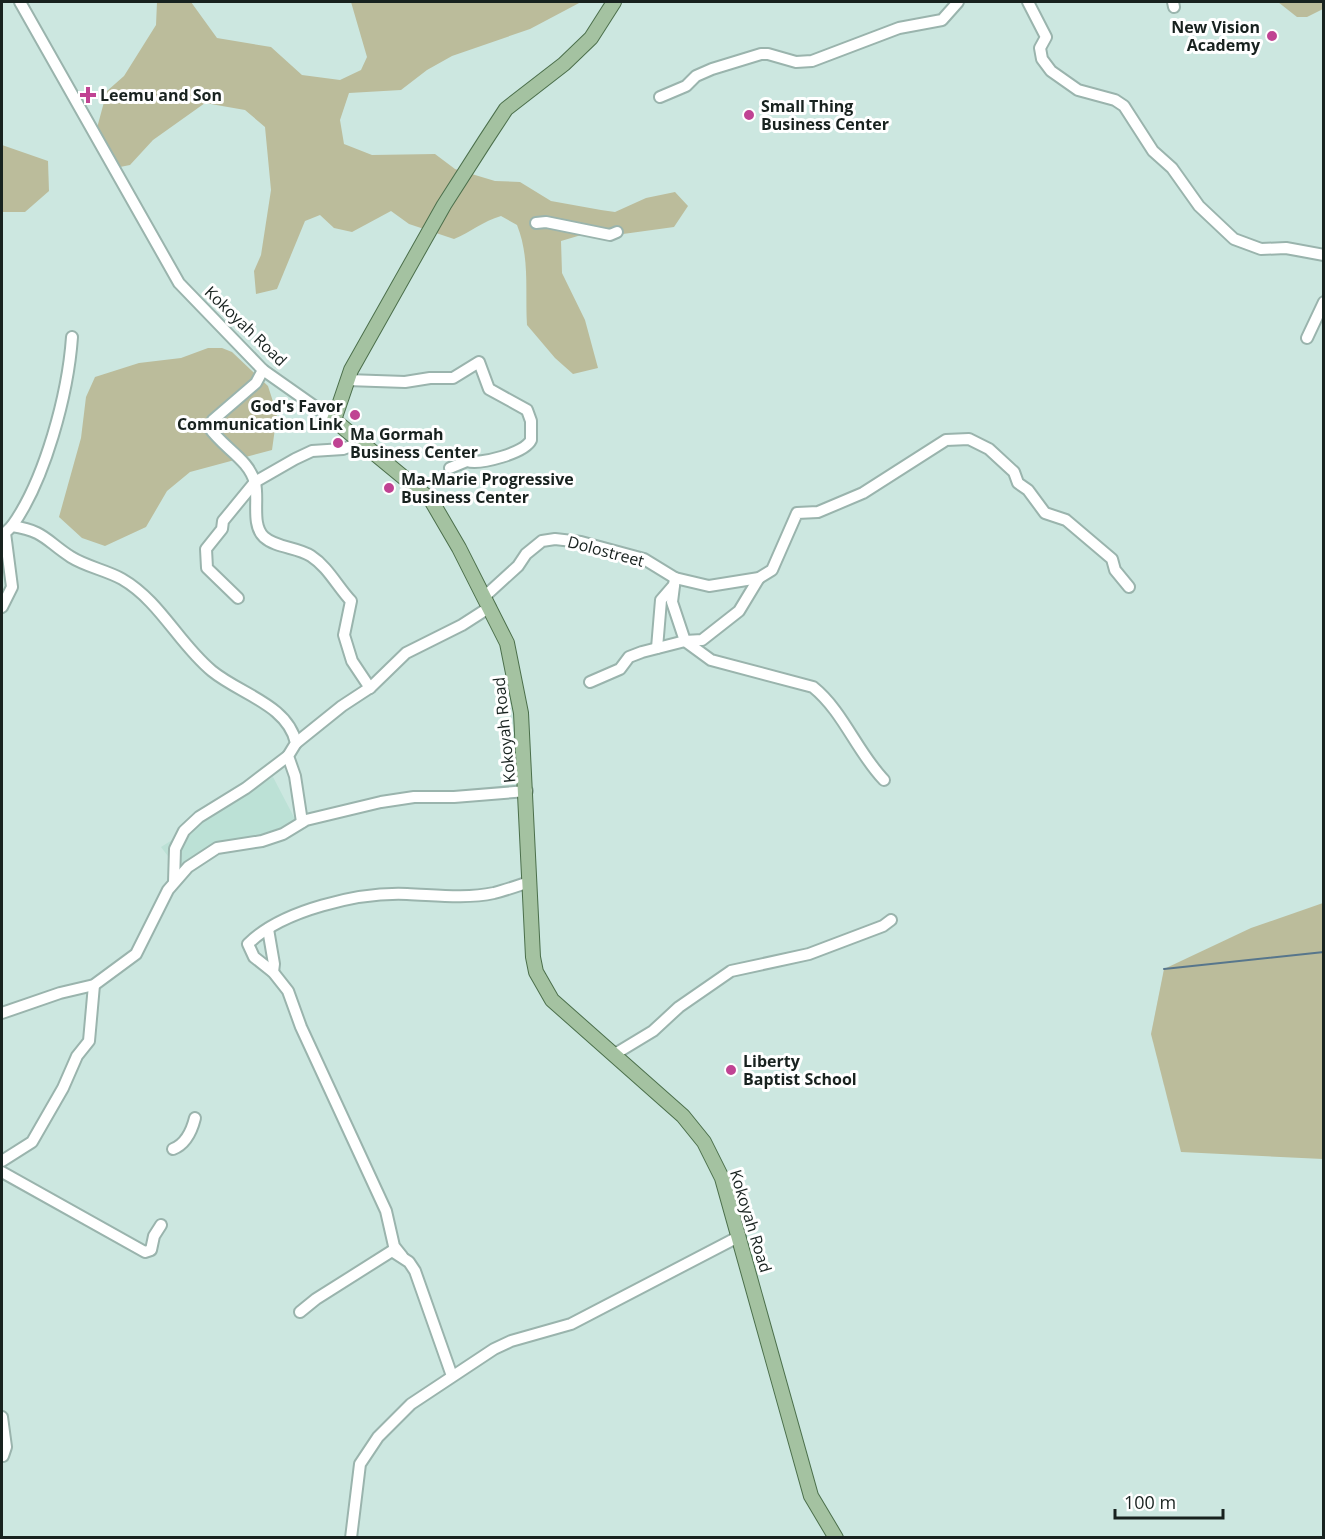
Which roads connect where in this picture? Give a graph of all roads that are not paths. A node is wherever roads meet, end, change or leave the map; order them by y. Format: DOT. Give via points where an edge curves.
graph roads {
  1 [pos="20,2"];
  2 [pos="614,2"];
  3 [pos="958,2"];
  4 [pos="1028,2"];
  5 [pos="660,97"];
  6 [pos="536,223"];
  7 [pos="616,232"];
  8 [pos="1323,255"];
  9 [pos="1323,302"];
  10 [pos="72,337"];
  11 [pos="1307,338"];
  12 [pos="263,370"];
  13 [pos="347,380"];
  14 [pos="334,420"];
  15 [pos="362,442"];
  16 [pos="450,468"];
  17 [pos="255,482"];
  18 [pos="12,526"];
  19 [pos="759,578"];
  20 [pos="675,581"];
  21 [pos="1129,587"];
  22 [pos="238,598"];
  23 [pos="487,602"];
  24 [pos="2,607"];
  25 [pos="685,641"];
  26 [pos="657,648"];
  27 [pos="590,682"];
  28 [pos="370,688"];
  29 [pos="296,743"];
  30 [pos="288,756"];
  31 [pos="884,780"];
  32 [pos="527,791"];
  33 [pos="302,822"];
  34 [pos="174,882"];
  35 [pos="529,882"];
  36 [pos="891,921"];
  37 [pos="268,929"];
  38 [pos="273,972"];
  39 [pos="94,986"];
  40 [pos="2,1013"];
  41 [pos="615,1054"];
  42 [pos="195,1118"];
  43 [pos="173,1149"];
  44 [pos="2,1161"];
  45 [pos="2,1172"];
  46 [pos="161,1225"];
  47 [pos="740,1236"];
  48 [pos="402,1256"];
  49 [pos="300,1312"];
  50 [pos="452,1376"];
  51 [pos="2,1417"];
  52 [pos="3,1456"];
  53 [pos="351,1538"];
  54 [pos="836,1538"];
  1 -- 12 [label="street, Kokoyah Road" via="179,283"];
  2 -- 13 [label="main road" via="591,38 506,109 444,205"];
  3 -- 5 [label="street" via="942,20 933,23 899,28 812,61 796,63 761,54 696,76 686,86"];
  4 -- 8 [label="street" via="1046,37 1040,48 1051,71 1078,90 1124,106 1153,151 1223,230 1253,247"];
  6 -- 7 [label="street" via="610,235"];
  9 -- 11 [label="street"];
  10 -- 18 [label="street" via="70,362 49,446 27,506"];
  12 -- 14 [label="street, Kokoyah Road"];
  12 -- 17 [label="street" via="256,383 209,427 247,465"];
  13 -- 14 [label="main road"];
  13 -- 16 [label="street" via="405,382 453,378 479,362 489,389 527,410 531,440 523,451"];
  14 -- 15 [label="main road, Kokoyah Road"];
  15 -- 17 [label="street" via="343,449 312,451"];
  15 -- 23 [label="main road, Kokoyah Road" via="431,500"];
  17 -- 22 [label="street" via="206,549 207,568"];
  17 -- 28 [label="street" via="257,518 264,537 309,554 323,565 351,601 344,635 352,661"];
  18 -- 24 [label="street" via="4,533 12,587"];
  18 -- 29 [label="street" via="34,529 72,558 123,580 160,612 212,671 277,711 293,729"];
  19 -- 20 [label="street, Dolostreet" via="709,586"];
  19 -- 21 [label="street" via="772,570 797,513 818,512 863,493 946,440 969,439 989,449 1014,472 1018,483 1045,513 1066,520 1112,559 1115,570"];
  19 -- 25 [label="street" via="732,618 702,640"];
  20 -- 23 [label="street, Dolostreet" via="644,559 555,539 542,541 526,554"];
  20 -- 25 [label="street" via="672,602"];
  20 -- 26 [label="street" via="661,600"];
  23 -- 28 [label="street, Dolostreet" via="462,625 406,653"];
  23 -- 32 [label="main road, Kokoyah Road" via="507,643 515,672"];
  25 -- 26 [label="street"];
  25 -- 31 [label="street" via="711,660 813,687 826,698"];
  26 -- 27 [label="street" via="629,657 620,669"];
  28 -- 29 [label="street, Dolostreet"];
  29 -- 30 [label="street, Dolostreet"];
  30 -- 33 [label="street"];
  30 -- 34 [label="street" via="184,831 175,849"];
  32 -- 33 [label="street" via="414,797"];
  32 -- 35 [label="main road, Kokoyah Road"];
  33 -- 34 [label="street" via="262,841 217,848 188,867"];
  34 -- 39 [label="street" via="136,954"];
  35 -- 37 [label="street" via="493,893 404,894 320,904"];
  35 -- 41 [label="main road, Kokoyah Road" via="533,957 543,985 552,1000"];
  36 -- 41 [label="street" via="809,954 731,972 680,1006 653,1031"];
  37 -- 38 [label="street"];
  37 -- 38 [label="street" via="248,944 254,957"];
  38 -- 48 [label="street" via="288,991 386,1210 394,1246"];
  39 -- 40 [label="street"];
  39 -- 44 [label="street" via="89,1041 77,1056 32,1142"];
  41 -- 47 [label="main road, Kokoyah Road" via="661,1093 704,1142 723,1178"];
  42 -- 43 [label="street" via="192,1130"];
  45 -- 46 [label="street" via="145,1252 151,1250"];
  47 -- 50 [label="street" via="571,1324 511,1341"];
  47 -- 54 [label="main road, Kokoyah Road" via="804,1474 814,1504"];
  48 -- 49 [label="street" via="392,1251"];
  48 -- 50 [label="street" via="415,1271"];
  50 -- 53 [label="street" via="411,1404 369,1449 360,1464"];
  51 -- 52 [label="street" via="6,1447"];
}
